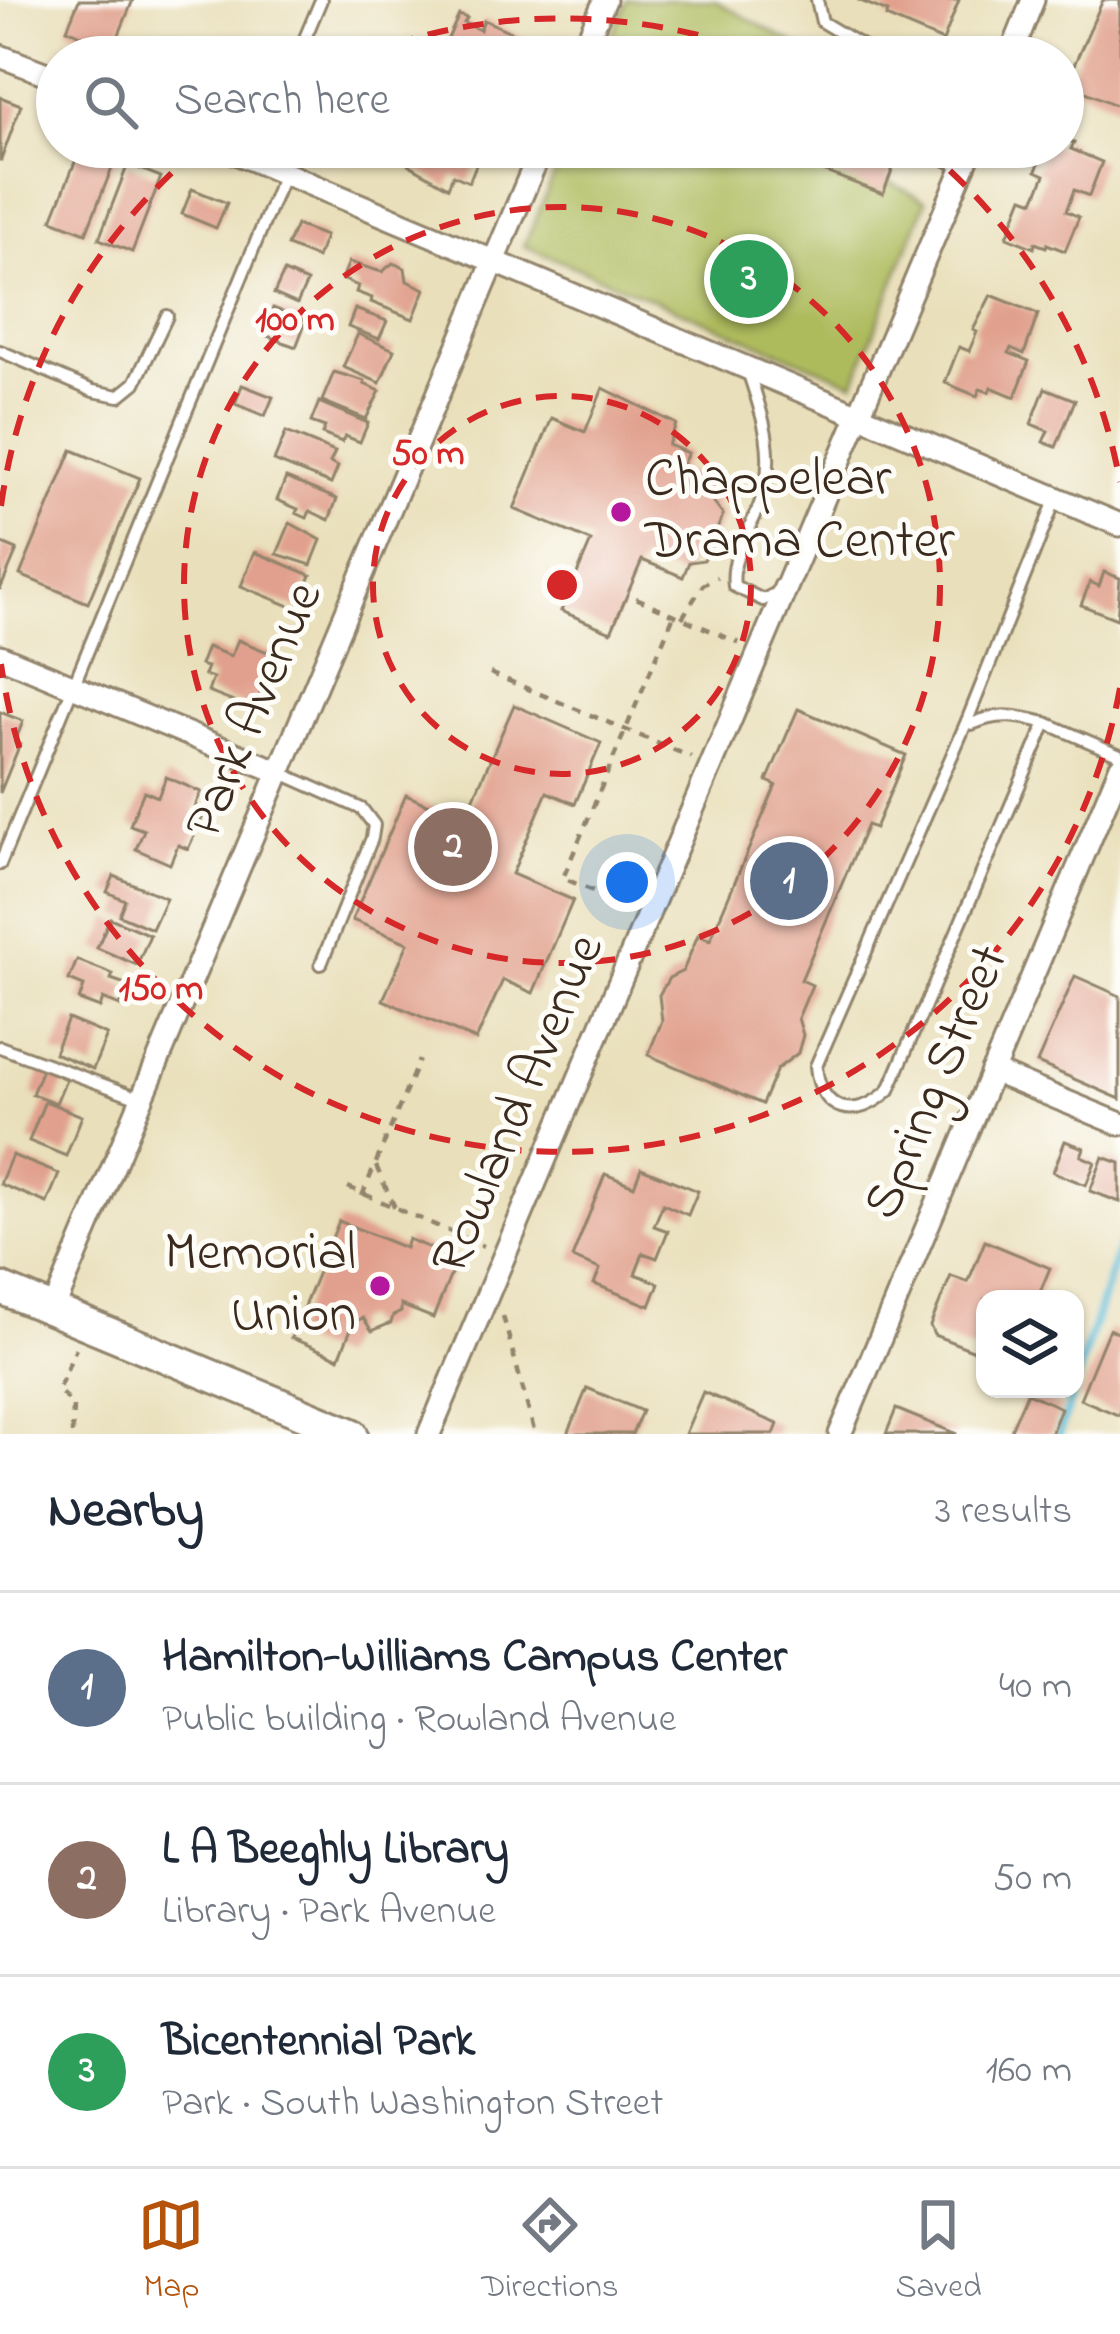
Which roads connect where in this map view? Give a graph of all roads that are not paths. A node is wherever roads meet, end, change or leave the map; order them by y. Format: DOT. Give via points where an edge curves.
graph roads {
  1 [pos="321,0"];
  2 [pos="605,0"];
  3 [pos="817,0"];
  4 [pos="1033,0"];
  5 [pos="306,36"];
  6 [pos="589,36"];
  7 [pos="845,36"];
  8 [pos="1018,36"];
  9 [pos="0,56"];
  10 [pos="36,70"];
  11 [pos="276,168"];
  12 [pos="533,168"];
  13 [pos="963,168"];
  14 [pos="284,174"];
  15 [pos="493,261"];
  16 [pos="167,316"];
  17 [pos="0,351"];
  18 [pos="747,368"];
  19 [pos="857,415"];
  20 [pos="1056,498"];
  21 [pos="1120,525"];
  22 [pos="0,656"];
  23 [pos="75,687"];
  24 [pos="967,722"];
  25 [pos="1046,723"];
  26 [pos="1120,755"];
  27 [pos="1120,768"];
  28 [pos="279,772"];
  29 [pos="0,864"];
  30 [pos="321,964"];
  31 [pos="0,1048"];
  32 [pos="992,1071"];
  33 [pos="142,1099"];
  34 [pos="1120,1124"];
  35 [pos="0,1288"];
  36 [pos="53,1310"];
  37 [pos="352,1434"];
  38 [pos="429,1434"];
  39 [pos="839,1434"];
  1 -- 5 [label="lane"];
  2 -- 6 [label="street"];
  3 -- 7 [label="lane" via="822,22"];
  4 -- 8 [label="street"];
  9 -- 10 [label="street"];
  11 -- 14 [label="street"];
  12 -- 15 [label="street, Park Avenue"];
  13 -- 19 [label="street, Rowland Avenue"];
  14 -- 15 [label="street"];
  14 -- 23 [label="lane"];
  15 -- 18 [label="street"];
  15 -- 28 [label="street, Park Avenue"];
  16 -- 17 [label="lane" via="135,383 118,396"];
  18 -- 19 [label="street"];
  18 -- 19 [label="lane" via="770,447 763,498 732,568 734,586 747,595 764,600 776,593"];
  19 -- 20 [label="street"];
  19 -- 38 [label="street, Rowland Avenue"];
  20 -- 21 [label="street"];
  20 -- 24 [label="lane"];
  22 -- 23 [label="street"];
  23 -- 28 [label="street"];
  23 -- 29 [label="lane"];
  24 -- 25 [label="lane" via="993,715"];
  24 -- 25 [label="lane" via="816,1066 818,1089 853,1110 889,1090"];
  25 -- 26 [label="lane"];
  27 -- 32 [label="street, Spring Street"];
  28 -- 30 [label="lane" via="362,809 374,825"];
  28 -- 33 [label="street, Park Avenue"];
  31 -- 33 [label="lane"];
  32 -- 34 [label="street"];
  32 -- 39 [label="street, Spring Street"];
  33 -- 36 [label="street, Park Avenue"];
  35 -- 36 [label="street"];
  36 -- 37 [label="street"];
}
